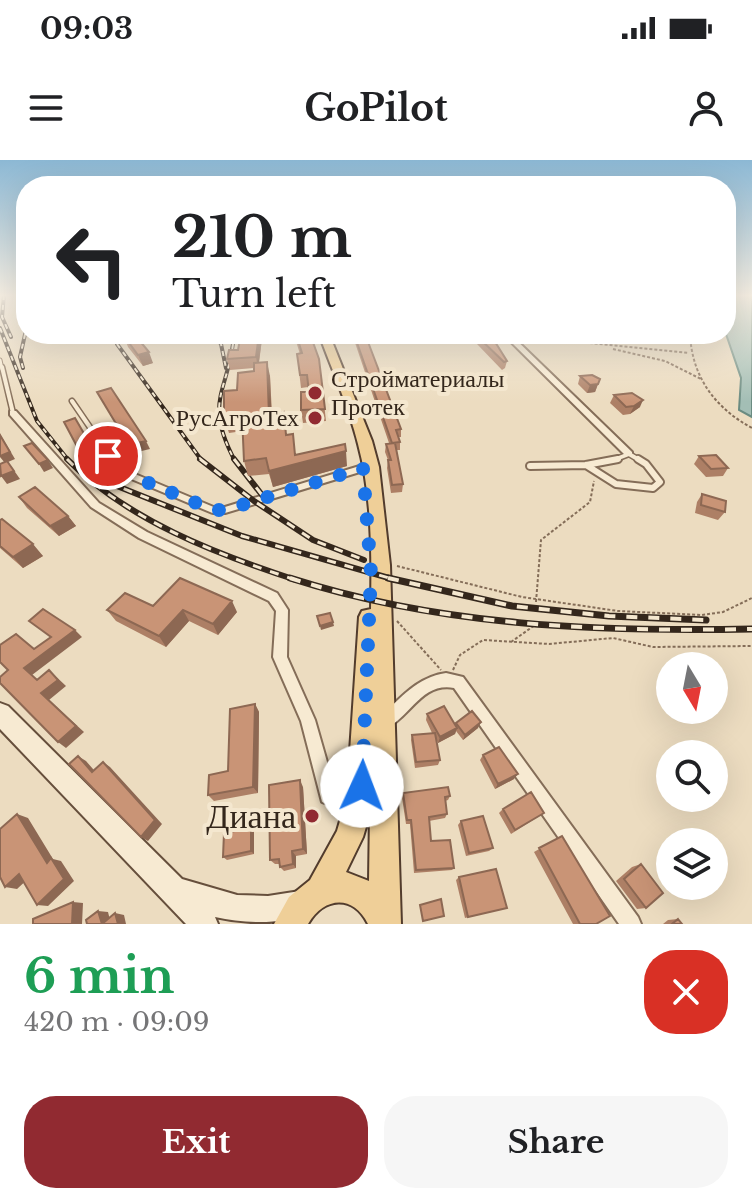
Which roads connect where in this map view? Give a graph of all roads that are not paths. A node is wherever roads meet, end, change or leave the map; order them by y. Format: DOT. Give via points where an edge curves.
graph roads {
  1 [pos="325,344"];
  2 [pos="326,344"];
  3 [pos="518,344"];
  4 [pos="0,360"];
  5 [pos="2,374"];
  6 [pos="72,401"];
  7 [pos="13,413"];
  8 [pos="629,454"];
  9 [pos="585,464"];
  10 [pos="530,466"];
  11 [pos="363,468"];
  12 [pos="0,714"];
  13 [pos="381,725"];
  14 [pos="359,809"];
  15 [pos="174,890"];
  16 [pos="304,906"];
  17 [pos="204,924"];
  18 [pos="385,924"];
  19 [pos="631,924"];
  1 -- 11 [label="main road"];
  2 -- 13 [label="main road" via="371,467 381,565"];
  3 -- 8 [label="street"];
  4 -- 5 [label="lane"];
  5 -- 7 [label="lane"];
  6 -- 11 [label="lane" via="120,471 213,510"];
  7 -- 14 [label="street" via="95,505 143,535 273,597 282,610 280,657 308,720 328,796"];
  8 -- 9 [label="lane" via="621,460"];
  8 -- 9 [label="lane" via="660,482 639,489 612,482"];
  9 -- 10 [label="lane"];
  11 -- 14 [label="main road" via="371,573"];
  12 -- 15 [label="street"];
  13 -- 18 [label="main road"];
  13 -- 19 [label="street" via="412,693 449,679 465,688"];
  14 -- 16 [label="main road" via="344,848"];
  15 -- 16 [label="street" via="214,906 252,911"];
  15 -- 17 [label="street"];
  16 -- 18 [label="main road" via="344,885 371,900"];
}
